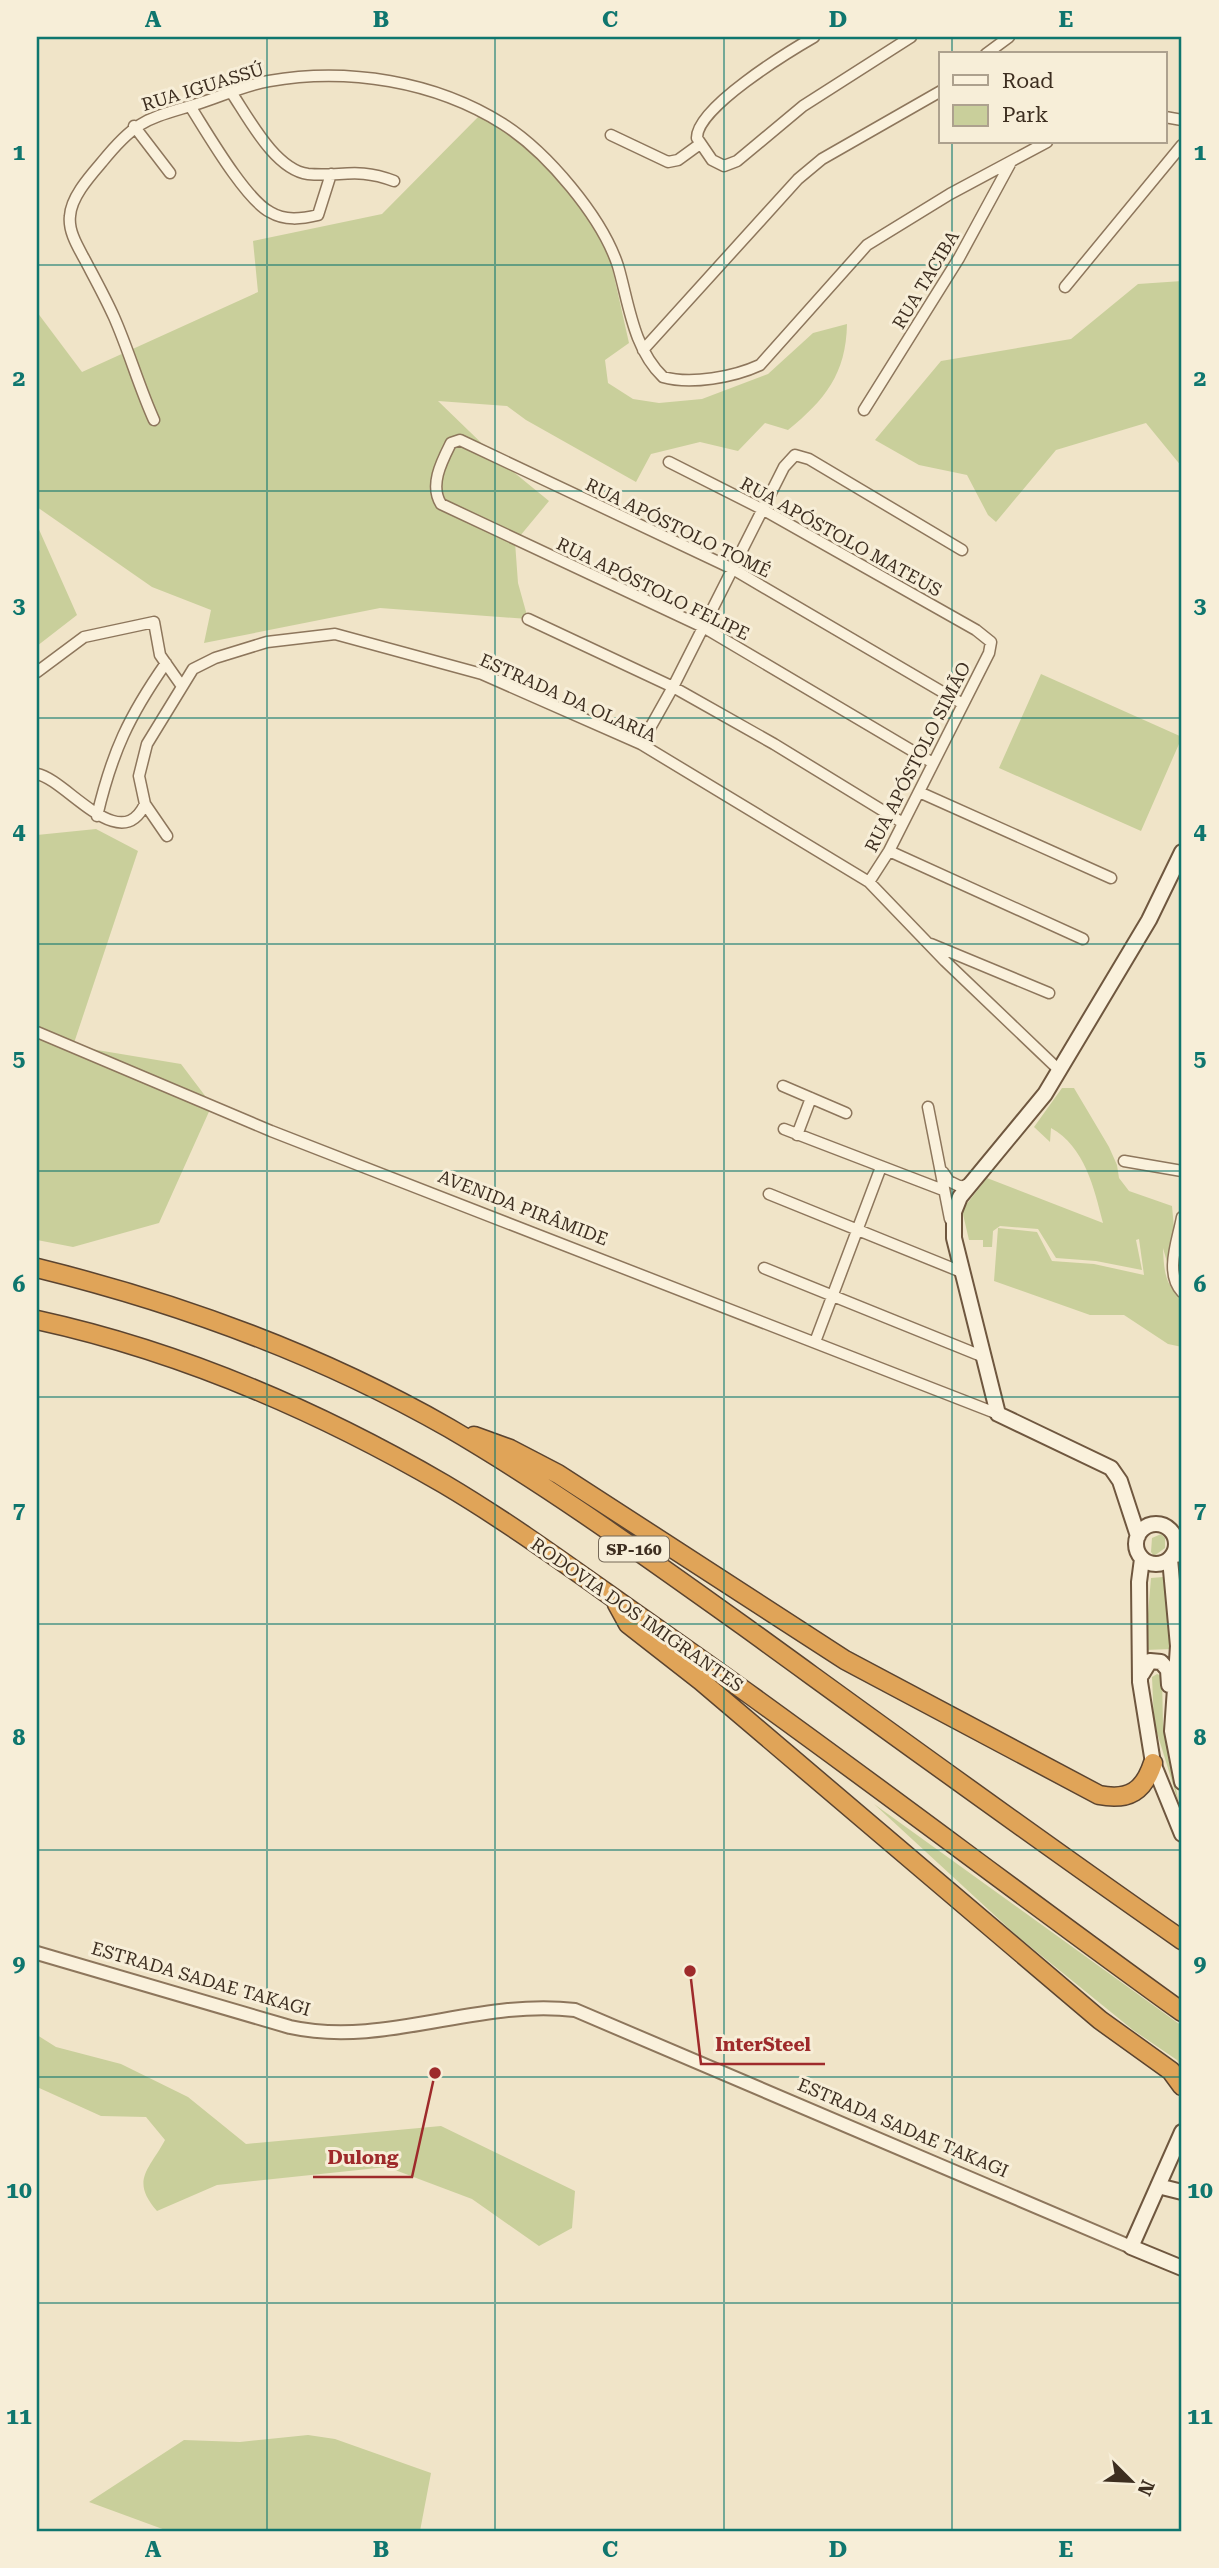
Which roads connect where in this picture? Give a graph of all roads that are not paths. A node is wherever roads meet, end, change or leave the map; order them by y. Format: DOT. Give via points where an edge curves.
graph roads {
  1 [pos="814,37"];
  2 [pos="911,37"];
  3 [pos="1009,37"];
  4 [pos="989,52"];
  5 [pos="232,92"];
  6 [pos="939,93"];
  7 [pos="190,106"];
  8 [pos="134,125"];
  9 [pos="611,135"];
  10 [pos="700,144"];
  11 [pos="1043,144"];
  12 [pos="1182,145"];
  13 [pos="1010,163"];
  14 [pos="170,173"];
  15 [pos="331,174"];
  16 [pos="394,181"];
  17 [pos="1065,287"];
  18 [pos="643,350"];
  19 [pos="864,410"];
  20 [pos="154,421"];
  21 [pos="669,462"];
  22 [pos="435,489"];
  23 [pos="762,509"];
  24 [pos="962,550"];
  25 [pos="732,568"];
  26 [pos="528,619"];
  27 [pos="703,626"];
  28 [pos="992,645"];
  29 [pos="166,663"];
  30 [pos="37,672"];
  31 [pos="181,685"];
  32 [pos="673,687"];
  33 [pos="963,705"];
  34 [pos="641,744"];
  35 [pos="933,763"];
  36 [pos="37,774"];
  37 [pos="919,792"];
  38 [pos="145,804"];
  39 [pos="97,816"];
  40 [pos="903,823"];
  41 [pos="167,836"];
  42 [pos="889,851"];
  43 [pos="1182,852"];
  44 [pos="1111,878"];
  45 [pos="869,882"];
  46 [pos="1083,939"];
  47 [pos="928,942"];
  48 [pos="1049,993"];
  49 [pos="37,1032"];
  50 [pos="1059,1070"];
  51 [pos="783,1086"];
  52 [pos="811,1098"];
  53 [pos="928,1107"];
  54 [pos="846,1113"];
  55 [pos="784,1129"];
  56 [pos="797,1135"];
  57 [pos="1124,1161"];
  58 [pos="881,1167"];
  59 [pos="941,1169"];
  60 [pos="1182,1171"];
  61 [pos="968,1184"];
  62 [pos="943,1190"];
  63 [pos="769,1194"];
  64 [pos="1182,1217"];
  65 [pos="953,1228"];
  66 [pos="856,1231"];
  67 [pos="37,1268"];
  68 [pos="764,1268"];
  69 [pos="964,1273"];
  70 [pos="1182,1292"];
  71 [pos="833,1295"];
  72 [pos="37,1320"];
  73 [pos="815,1342"];
  74 [pos="984,1357"];
  75 [pos="998,1413"];
  76 [pos="448,1428"];
  77 [pos="1131,1510"];
  78 [pos="1150,1525"];
  79 [pos="1138,1536"];
  80 [pos="1179,1540"];
  81 [pos="1175,1557"];
  82 [pos="1142,1559"];
  83 [pos="612,1597"];
  84 [pos="1140,1682"];
  85 [pos="1172,1731"];
  86 [pos="1153,1763"];
  87 [pos="1182,1782"];
  88 [pos="1182,1834"];
  89 [pos="1179,1938"];
  90 [pos="37,1952"];
  91 [pos="1182,2012"];
  92 [pos="1182,2086"];
  93 [pos="1182,2132"];
  94 [pos="1158,2186"];
  95 [pos="1182,2192"];
  96 [pos="1131,2247"];
  97 [pos="1182,2268"];
  1 -- 10 [label="street" via="710,112 697,132"];
  2 -- 10 [label="street" via="803,106 737,161 721,165"];
  3 -- 4 [label="street"];
  5 -- 7 [label="street, RUA IGUASSÚ"];
  5 -- 15 [label="street" via="283,162 306,174"];
  5 -- 18 [label="street, RUA IGUASSÚ" via="313,76 390,81 459,102 505,125 571,186 605,236"];
  6 -- 18 [label="street" via="822,159 798,179"];
  7 -- 8 [label="street, RUA IGUASSÚ"];
  7 -- 15 [label="street" via="268,211 298,219 318,215"];
  8 -- 14 [label="street"];
  8 -- 20 [label="street, RUA IGUASSÚ" via="84,187 70,211 69,225 115,318"];
  9 -- 10 [label="street" via="668,162"];
  11 -- 13 [label="street"];
  12 -- 17 [label="street"];
  13 -- 18 [label="street" via="867,245 760,365 745,372 672,380 656,370"];
  13 -- 19 [label="street, RUA TACIBA" via="959,258"];
  15 -- 16 [label="street" via="353,171"];
  21 -- 23 [label="street, RUA APÓSTOLO MATEUS"];
  22 -- 25 [label="street, RUA APÓSTOLO TOMÉ" via="451,443 460,440"];
  22 -- 27 [label="street, RUA APÓSTOLO FELIPE" via="440,504"];
  23 -- 24 [label="street" via="795,455"];
  23 -- 25 [label="street"];
  23 -- 28 [label="street, RUA APÓSTOLO MATEUS" via="976,630"];
  25 -- 27 [label="street"];
  25 -- 33 [label="street, RUA APÓSTOLO TOMÉ"];
  26 -- 32 [label="street"];
  27 -- 32 [label="street"];
  27 -- 35 [label="street, RUA APÓSTOLO FELIPE"];
  28 -- 33 [label="street, RUA APÓSTOLO SIMÃO"];
  29 -- 30 [label="street" via="160,655 154,622 84,637"];
  29 -- 31 [label="street"];
  29 -- 39 [label="street" via="119,739"];
  31 -- 34 [label="street, ESTRADA DA OLARIA" via="193,669 215,658 267,642 335,634 482,674"];
  31 -- 38 [label="street, ESTRADA DA OLARIA" via="143,755 139,776"];
  32 -- 34 [label="street"];
  32 -- 40 [label="street"];
  33 -- 35 [label="street, RUA APÓSTOLO SIMÃO"];
  34 -- 45 [label="street, ESTRADA DA OLARIA"];
  35 -- 37 [label="street, RUA APÓSTOLO SIMÃO"];
  36 -- 39 [label="street" via="61,784"];
  37 -- 40 [label="street, RUA APÓSTOLO SIMÃO"];
  37 -- 44 [label="street"];
  38 -- 39 [label="street" via="140,815 126,821"];
  38 -- 41 [label="street, ESTRADA DA OLARIA"];
  40 -- 42 [label="street, RUA APÓSTOLO SIMÃO"];
  42 -- 45 [label="street, RUA APÓSTOLO SIMÃO"];
  42 -- 46 [label="street"];
  43 -- 50 [label="main road" via="1149,920"];
  45 -- 47 [label="street, ESTRADA DA OLARIA"];
  47 -- 48 [label="street"];
  47 -- 50 [label="street, ESTRADA DA OLARIA"];
  49 -- 73 [label="street, AVENIDA PIRÂMIDE" via="271,1131"];
  50 -- 61 [label="main road" via="1018,1129"];
  51 -- 52 [label="street"];
  52 -- 54 [label="street"];
  52 -- 56 [label="street"];
  53 -- 59 [label="street"];
  55 -- 56 [label="street"];
  56 -- 58 [label="street"];
  57 -- 60 [label="street"];
  58 -- 62 [label="street"];
  58 -- 66 [label="street"];
  59 -- 61 [label="street" via="954,1185"];
  59 -- 62 [label="street"];
  61 -- 65 [label="main road" via="956,1205"];
  62 -- 65 [label="street"];
  63 -- 66 [label="street"];
  64 -- 70 [label="street" via="1173,1267"];
  65 -- 69 [label="main road"];
  66 -- 69 [label="street"];
  66 -- 71 [label="street"];
  67 -- 76 [label="highway, SP-160" via="112,1287 264,1339"];
  68 -- 71 [label="street"];
  69 -- 74 [label="main road"];
  71 -- 73 [label="street"];
  71 -- 74 [label="street"];
  72 -- 83 [label="highway, RODOVIA DOS IMIGRANTES / SP-160" via="185,1363 349,1434 445,1485"];
  73 -- 75 [label="street, AVENIDA PIRÂMIDE"];
  74 -- 75 [label="main road"];
  75 -- 77 [label="main road" via="1111,1468"];
  76 -- 86 [label="highway" via="534,1461 845,1660 1099,1795 1124,1796 1140,1788"];
  76 -- 89 [label="highway, SP-160" via="614,1534"];
  77 -- 78 [label="main road"];
  77 -- 79 [label="main road"];
  78 -- 79 [label="main road"];
  78 -- 80 [label="main road" via="1164,1526"];
  79 -- 82 [label="main road" via="1136,1546"];
  80 -- 81 [label="main road"];
  81 -- 82 [label="main road" via="1158,1564"];
  81 -- 85 [label="main road" via="1178,1646"];
  82 -- 84 [label="main road"];
  83 -- 91 [label="highway, RODOVIA DOS IMIGRANTES / SP-160"];
  83 -- 92 [label="highway" via="628,1624 1089,2011 1171,2071"];
  84 -- 85 [label="main road" via="1145,1664 1155,1660 1165,1665"];
  84 -- 86 [label="main road"];
  85 -- 87 [label="main road"];
  86 -- 88 [label="main road"];
  90 -- 96 [label="street, ESTRADA SADAE TAKAGI" via="290,2027 328,2034 371,2032 509,2009 575,2010"];
  93 -- 94 [label="main road"];
  94 -- 95 [label="main road"];
  94 -- 96 [label="main road"];
  96 -- 97 [label="main road, ESTRADA SADAE TAKAGI"];
}
